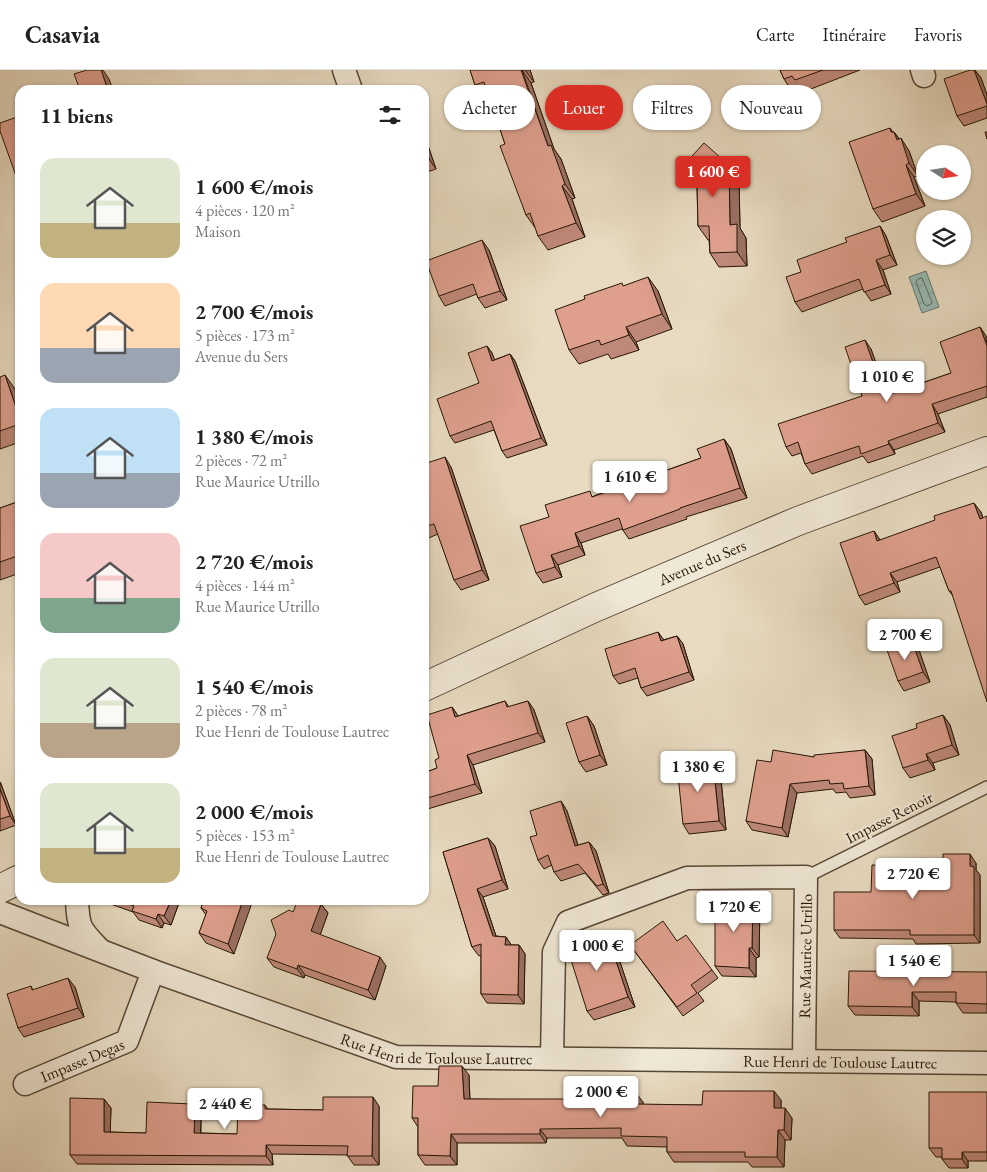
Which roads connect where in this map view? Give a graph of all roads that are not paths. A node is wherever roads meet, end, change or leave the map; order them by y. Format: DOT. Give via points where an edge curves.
graph roads {
  1 [pos="344,70"];
  2 [pos="349,85"];
  3 [pos="987,451"];
  4 [pos="429,684"];
  5 [pos="987,786"];
  6 [pos="806,877"];
  7 [pos="15,882"];
  8 [pos="0,889"];
  9 [pos="77,905"];
  10 [pos="0,912"];
  11 [pos="102,951"];
  12 [pos="153,971"];
  13 [pos="552,1057"];
  14 [pos="804,1060"];
  15 [pos="987,1063"];
  16 [pos="25,1084"];
  1 -- 2 [label="street"];
  3 -- 4 [label="street, Avenue du Sers" via="798,521 594,608"];
  5 -- 6 [label="lane, Impasse Renoir"];
  6 -- 13 [label="street, Rue Maurice Utrillo" via="687,878 568,922 554,952"];
  6 -- 14 [label="street, Rue Maurice Utrillo"];
  7 -- 8 [label="street"];
  9 -- 11 [label="street" via="79,924"];
  10 -- 11 [label="street, Rue Henri de Toulouse Lautrec"];
  11 -- 12 [label="street, Rue Henri de Toulouse Lautrec"];
  12 -- 13 [label="street, Rue Henri de Toulouse Lautrec" via="396,1056"];
  12 -- 16 [label="street, Impasse Degas" via="127,1041"];
  13 -- 14 [label="street, Rue Henri de Toulouse Lautrec"];
  14 -- 15 [label="street, Rue Henri de Toulouse Lautrec"];
}
